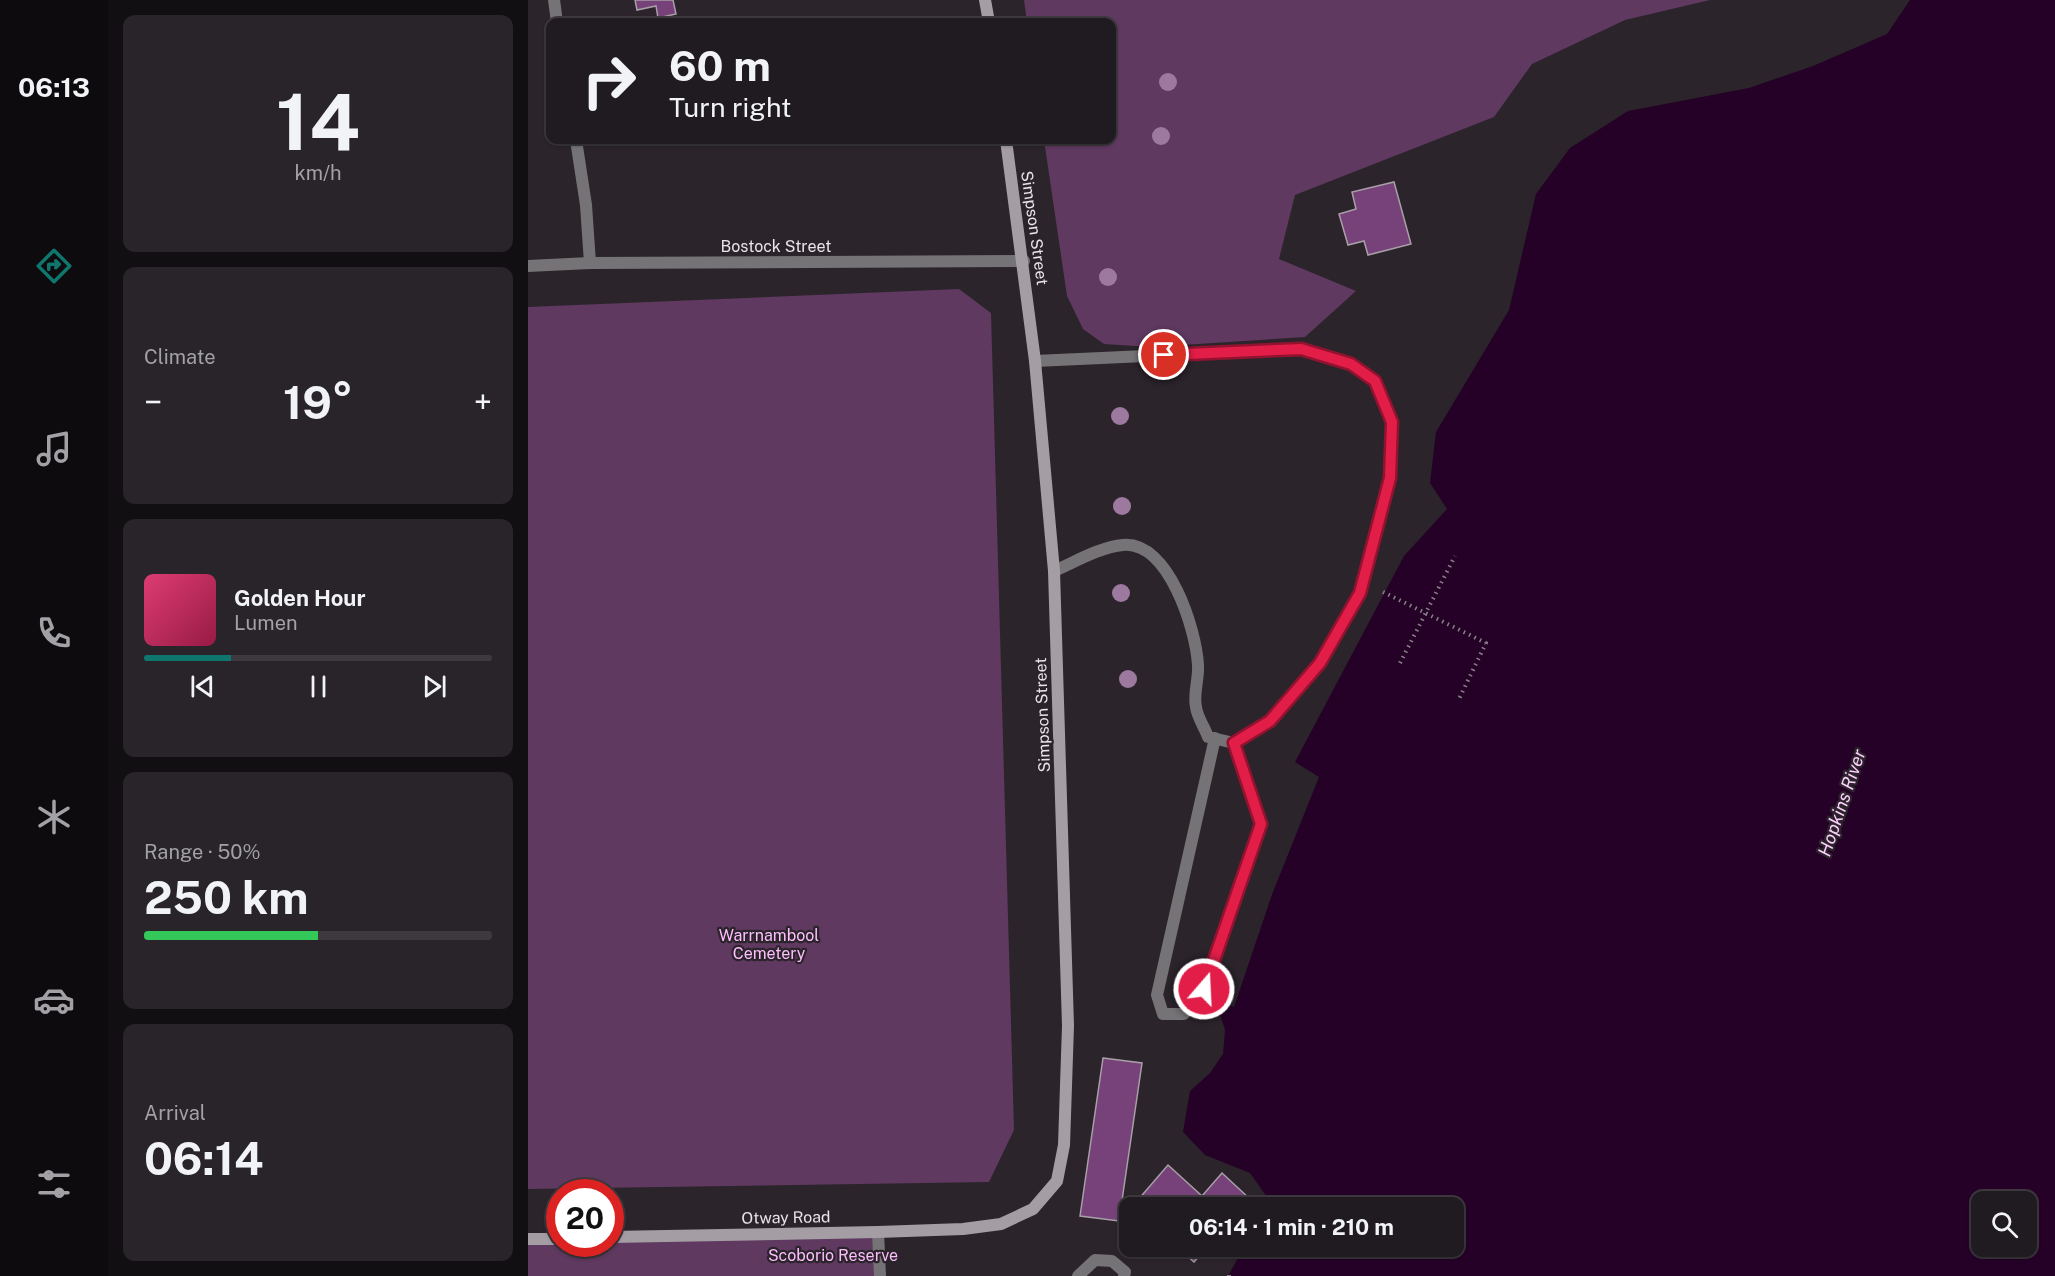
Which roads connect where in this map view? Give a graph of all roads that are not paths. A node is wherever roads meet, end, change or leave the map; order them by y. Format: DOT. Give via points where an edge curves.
graph roads {
  1 [pos="554,0"];
  2 [pos="986,0"];
  3 [pos="556,18"];
  4 [pos="988,18"];
  5 [pos="577,144"];
  6 [pos="1007,144"];
  7 [pos="1024,261"];
  8 [pos="590,263"];
  9 [pos="528,266"];
  10 [pos="1035,361"];
  11 [pos="1054,572"];
  12 [pos="1215,738"];
  13 [pos="1234,743"];
  14 [pos="963,1229"];
  15 [pos="878,1232"];
  16 [pos="624,1238"];
  17 [pos="528,1239"];
  18 [pos="546,1239"];
  19 [pos="880,1276"];
  20 [pos="1078,1276"];
  21 [pos="1124,1276"];
  1 -- 3 [label="street"];
  2 -- 4 [label="street"];
  5 -- 8 [label="street"];
  6 -- 7 [label="street, Simpson Street"];
  7 -- 8 [label="street, Bostock Street"];
  7 -- 10 [label="street, Simpson Street"];
  8 -- 9 [label="street, Bostock Street"];
  10 -- 11 [label="street, Simpson Street"];
  10 -- 13 [label="street" via="1301,349 1351,364 1375,381 1392,422 1390,478 1360,593 1320,663 1270,721"];
  11 -- 12 [label="street" via="1096,552 1125,544 1150,552 1174,582 1186,610 1198,665 1196,707 1208,737"];
  11 -- 14 [label="street, Simpson Street" via="1068,1026 1065,1145 1058,1181 1033,1209 1001,1224"];
  12 -- 13 [label="street"];
  12 -- 13 [label="street" via="1157,995 1163,1014 1184,1014 1204,989 1261,824"];
  14 -- 15 [label="street, Otway Road"];
  15 -- 16 [label="street, Otway Road"];
  15 -- 19 [label="street"];
  17 -- 18 [label="street"];
  20 -- 21 [label="street" via="1095,1260 1112,1260 1125,1272"];
}
